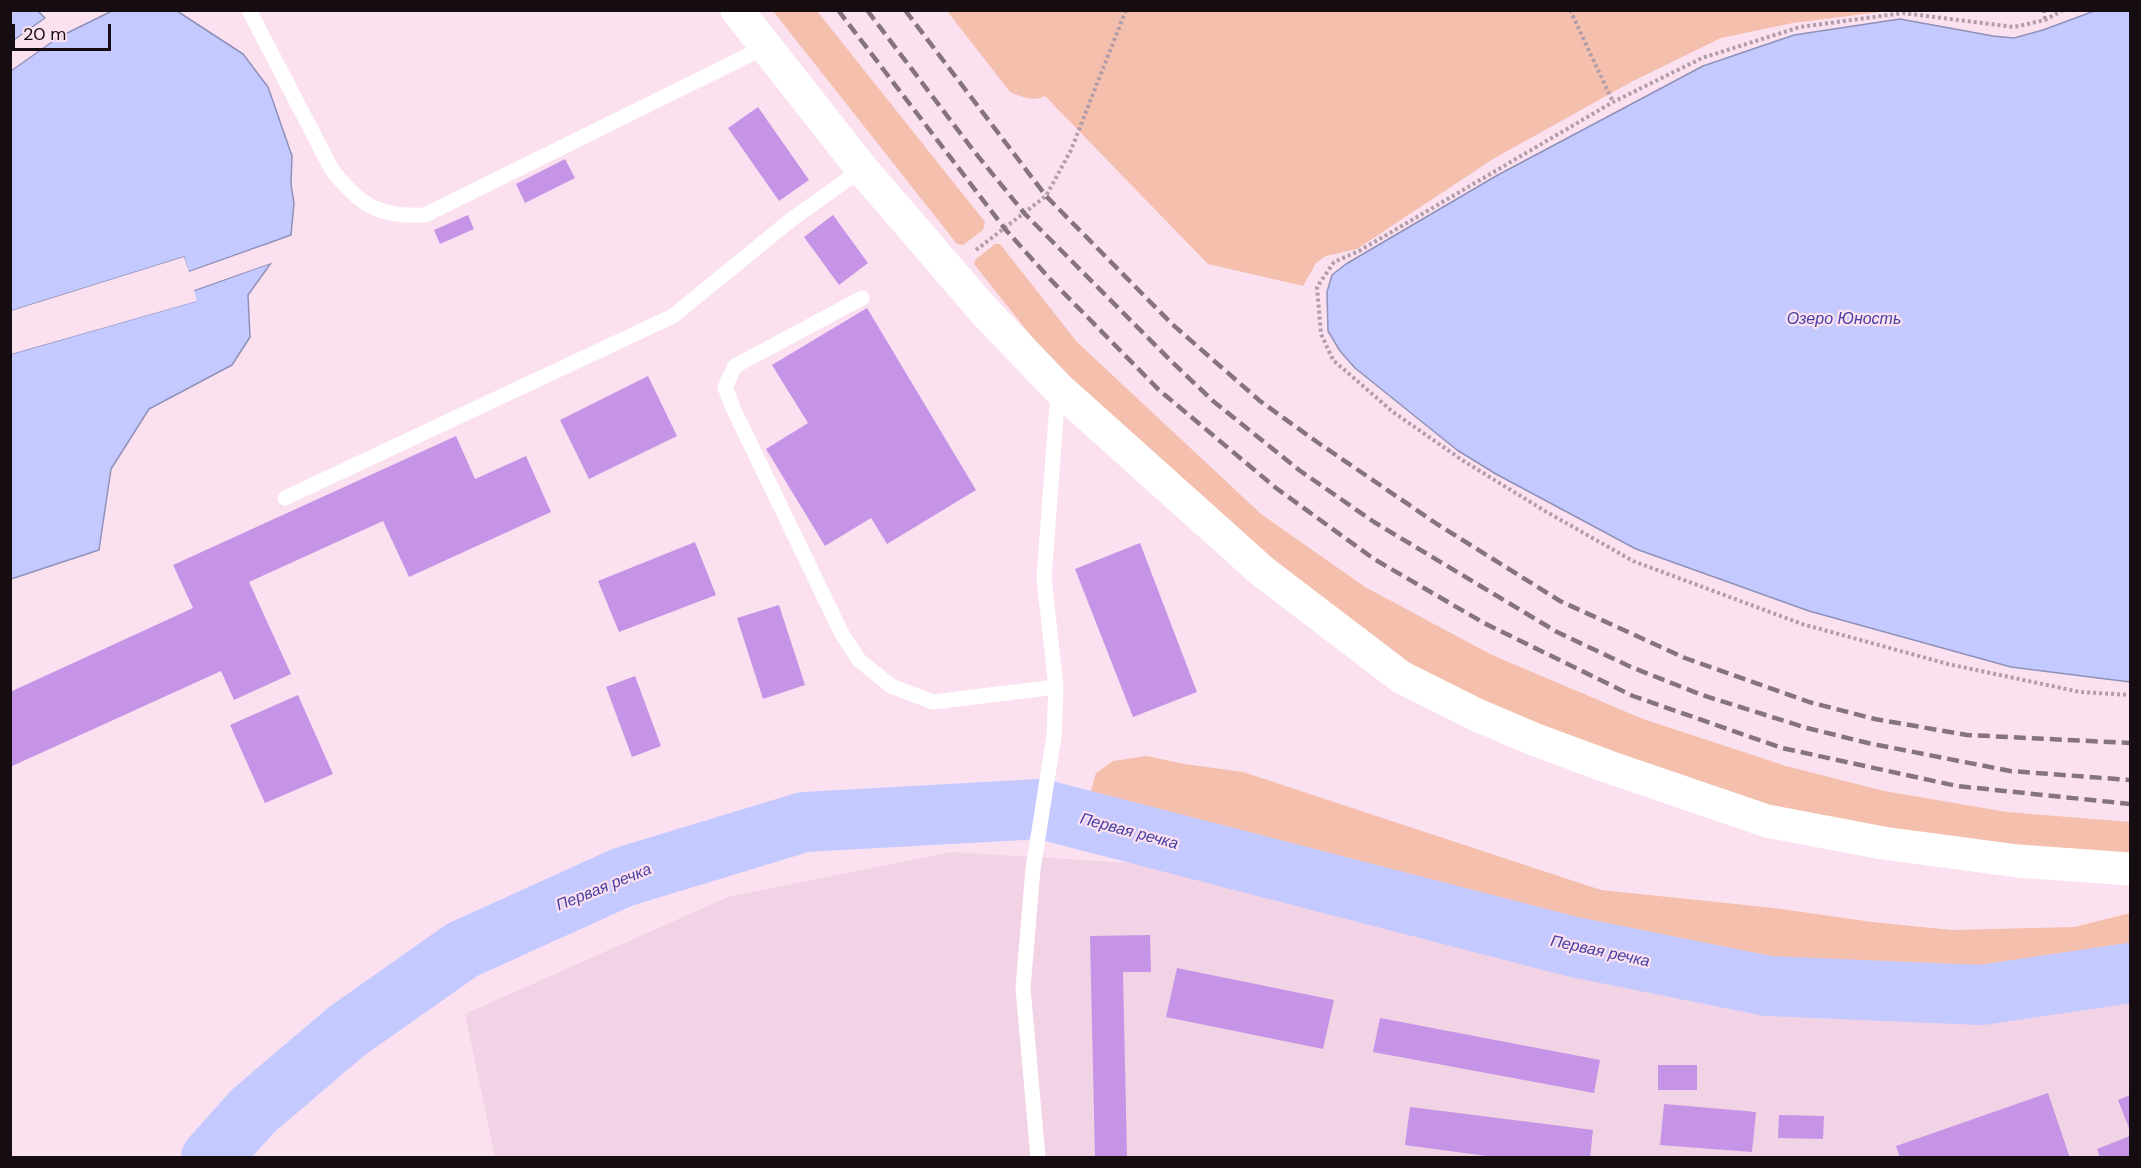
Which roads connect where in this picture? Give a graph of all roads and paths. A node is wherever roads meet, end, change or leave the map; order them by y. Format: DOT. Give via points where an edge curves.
graph roads {
  1 [pos="249,10"];
  2 [pos="737,10"];
  3 [pos="1126,10"];
  4 [pos="1570,10"];
  5 [pos="2044,10"];
  6 [pos="2063,10"];
  7 [pos="2045,20"];
  8 [pos="765,47"];
  9 [pos="1613,102"];
  10 [pos="861,169"];
  11 [pos="973,253"];
  12 [pos="862,298"];
  13 [pos="1058,388"];
  14 [pos="285,498"];
  15 [pos="1056,687"];
  16 [pos="2130,695"];
  17 [pos="2130,869"];
  18 [pos="1038,1158"];
  1 -- 8 [label="lane" via="332,170 349,191 372,208 399,216 425,215"];
  2 -- 8 [label="street"];
  3 -- 11 [label="path" via="1071,150 1046,196"];
  4 -- 9 [label="path"];
  5 -- 7 [label="path"];
  6 -- 7 [label="path"];
  7 -- 9 [label="path" via="2014,27 1903,13 1800,27 1702,58"];
  8 -- 10 [label="street"];
  9 -- 16 [label="path" via="1334,262 1317,287 1321,334 1333,360 1393,412 1462,460 1633,561 1802,624 1948,664 2080,692"];
  10 -- 13 [label="street" via="986,313"];
  10 -- 14 [label="lane" via="792,219 673,316"];
  12 -- 15 [label="lane" via="735,366 725,387 842,634 859,660 891,686 933,702"];
  13 -- 15 [label="lane" via="1044,578"];
  13 -- 17 [label="street" via="1262,571 1333,627 1401,677 1477,715 1609,767 1767,821 1883,843 2018,861"];
  15 -- 18 [label="lane" via="1054,736 1033,869 1023,988"];
}
